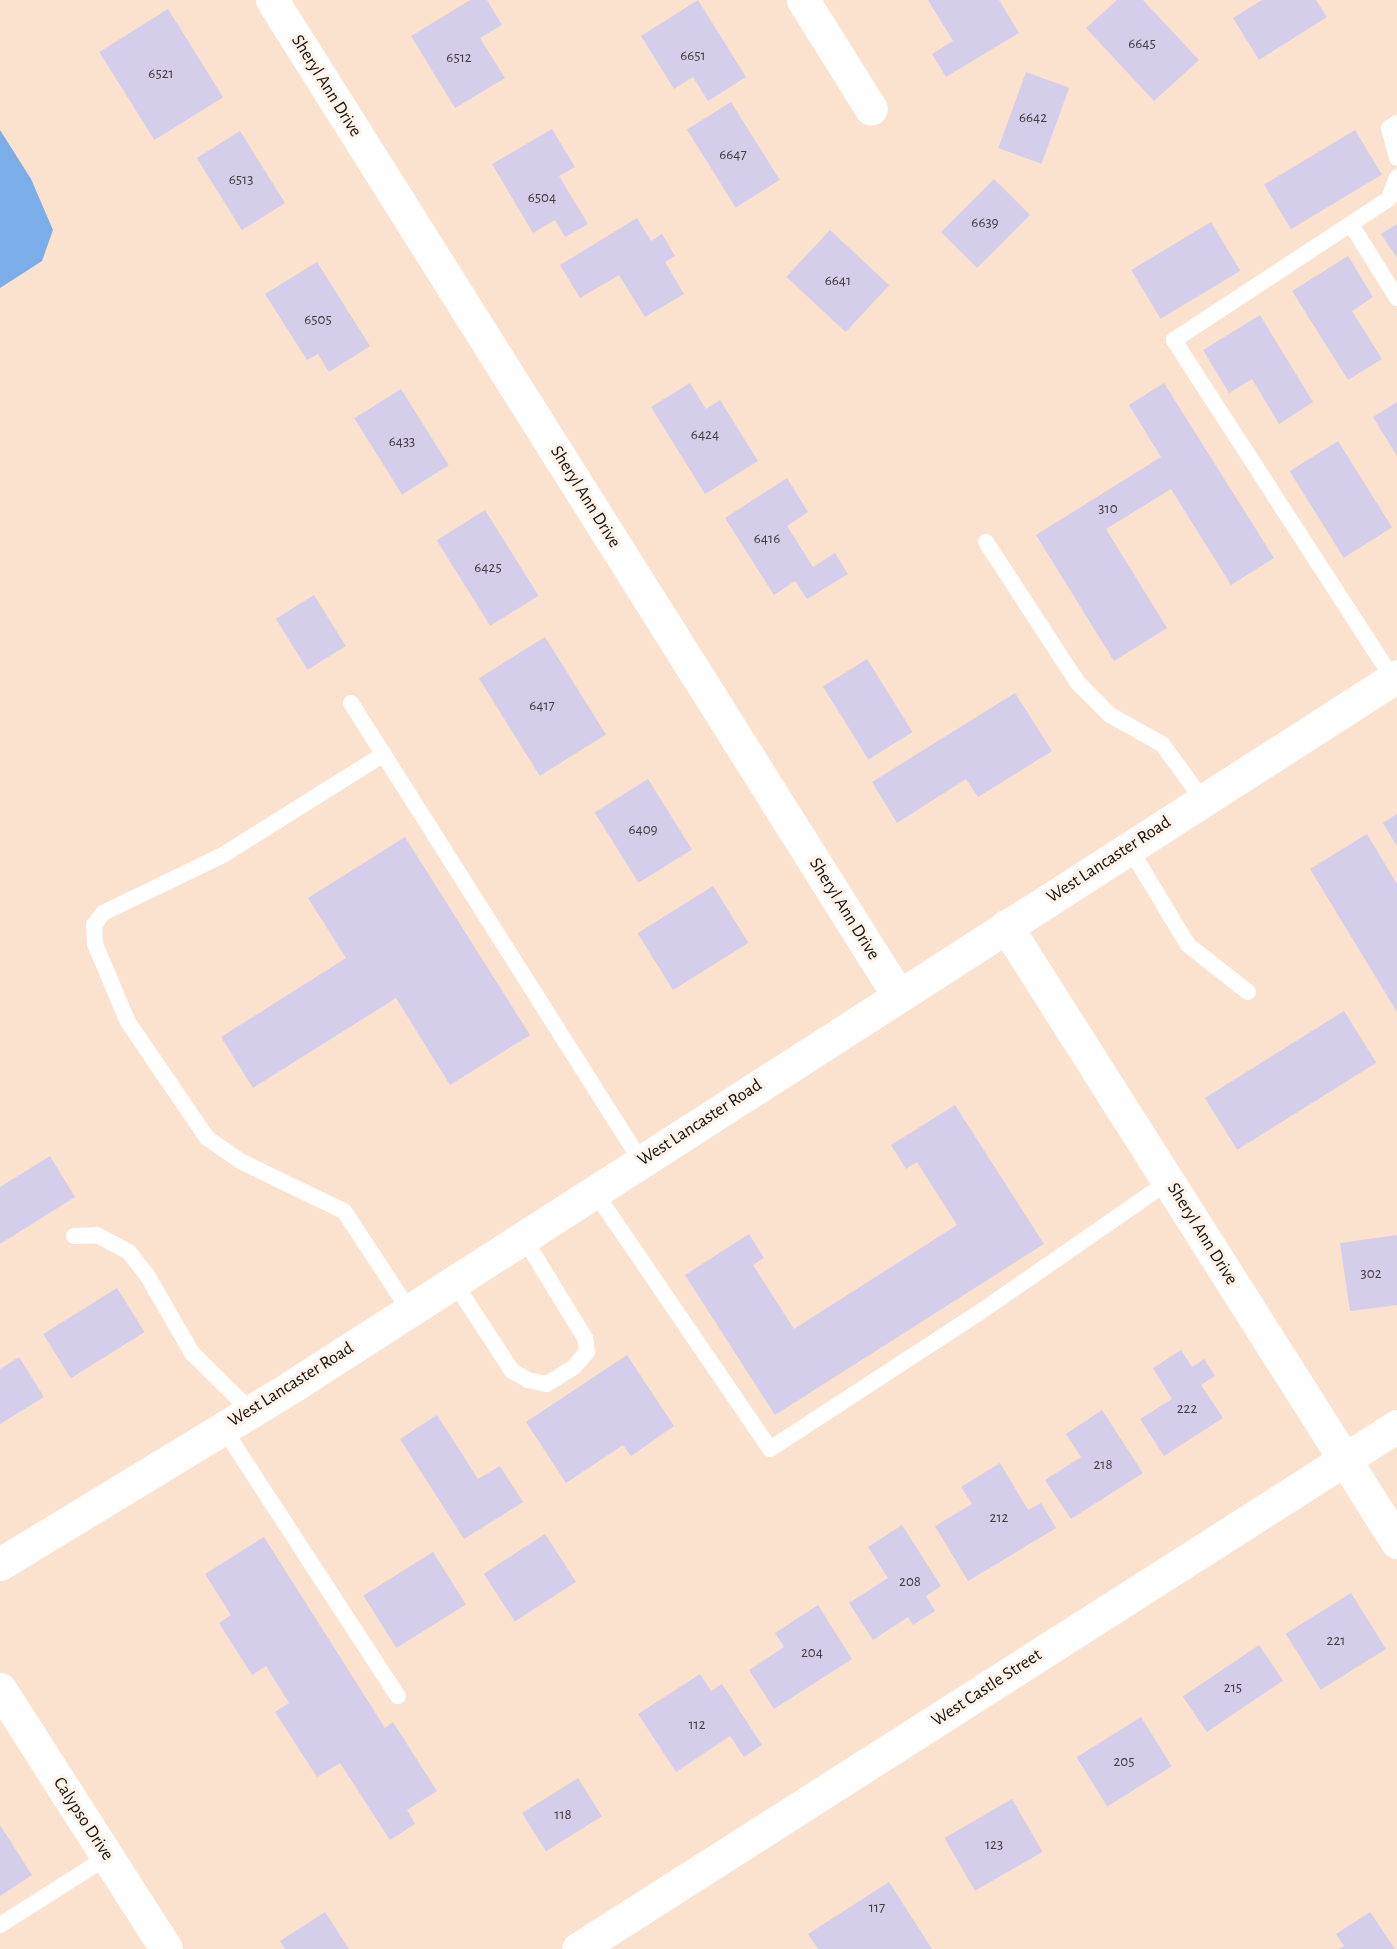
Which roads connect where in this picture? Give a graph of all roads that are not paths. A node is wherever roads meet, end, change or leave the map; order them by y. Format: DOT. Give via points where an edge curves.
graph roads {
  1 [pos="272,0"];
  2 [pos="803,0"];
  3 [pos="871,109"];
  4 [pos="1397,123"];
  5 [pos="1397,158"];
  6 [pos="1397,177"];
  7 [pos="1352,226"];
  8 [pos="1397,298"];
  9 [pos="986,542"];
  10 [pos="1395,680"];
  11 [pos="351,703"];
  12 [pos="384,754"];
  13 [pos="1203,800"];
  14 [pos="1129,847"];
  15 [pos="1006,926"];
  16 [pos="1248,992"];
  17 [pos="898,995"];
  18 [pos="641,1161"];
  19 [pos="1168,1182"];
  20 [pos="594,1191"];
  21 [pos="74,1236"];
  22 [pos="523,1237"];
  23 [pos="454,1282"];
  24 [pos="409,1310"];
  25 [pos="251,1411"];
  26 [pos="1397,1426"];
  27 [pos="223,1428"];
  28 [pos="1344,1460"];
  29 [pos="1397,1542"];
  30 [pos="0,1564"];
  31 [pos="0,1689"];
  32 [pos="398,1696"];
  33 [pos="107,1857"];
  34 [pos="0,1925"];
  35 [pos="166,1949"];
  36 [pos="578,1949"];
  1 -- 17 [label="street, Sheryl Ann Drive"];
  2 -- 3 [label="street"];
  4 -- 5 [label="lane" via="1389,128"];
  6 -- 7 [label="lane" via="1389,199"];
  7 -- 8 [label="lane"];
  7 -- 10 [label="lane" via="1174,340"];
  9 -- 13 [label="lane" via="1078,683 1110,715 1162,744"];
  10 -- 13 [label="street, West Lancaster Road"];
  11 -- 12 [label="lane"];
  12 -- 18 [label="lane"];
  12 -- 24 [label="lane" via="223,855 103,913 94,924 95,944 128,1022 207,1138 242,1162 344,1211"];
  13 -- 14 [label="street, West Lancaster Road"];
  14 -- 15 [label="street, West Lancaster Road"];
  14 -- 16 [label="lane" via="1188,945"];
  15 -- 17 [label="street, West Lancaster Road"];
  15 -- 19 [label="street, Sheryl Ann Drive"];
  17 -- 18 [label="street, West Lancaster Road"];
  18 -- 20 [label="street, West Lancaster Road"];
  19 -- 20 [label="lane" via="983,1310 770,1449"];
  19 -- 28 [label="street, Sheryl Ann Drive"];
  20 -- 22 [label="street, West Lancaster Road"];
  21 -- 25 [label="lane" via="97,1235 129,1252 147,1275 192,1353"];
  22 -- 23 [label="street, West Lancaster Road"];
  22 -- 23 [label="lane" via="585,1338 588,1352 573,1368 547,1384 512,1371"];
  23 -- 24 [label="street, West Lancaster Road"];
  24 -- 25 [label="street, West Lancaster Road"];
  25 -- 27 [label="street, West Lancaster Road"];
  26 -- 28 [label="street, West Castle Street"];
  27 -- 30 [label="street, West Lancaster Road"];
  27 -- 32 [label="lane"];
  28 -- 29 [label="street, Sheryl Ann Drive"];
  28 -- 36 [label="street, West Castle Street"];
  31 -- 33 [label="street, Calypso Drive"];
  33 -- 34 [label="lane"];
  33 -- 35 [label="street, Calypso Drive"];
}
